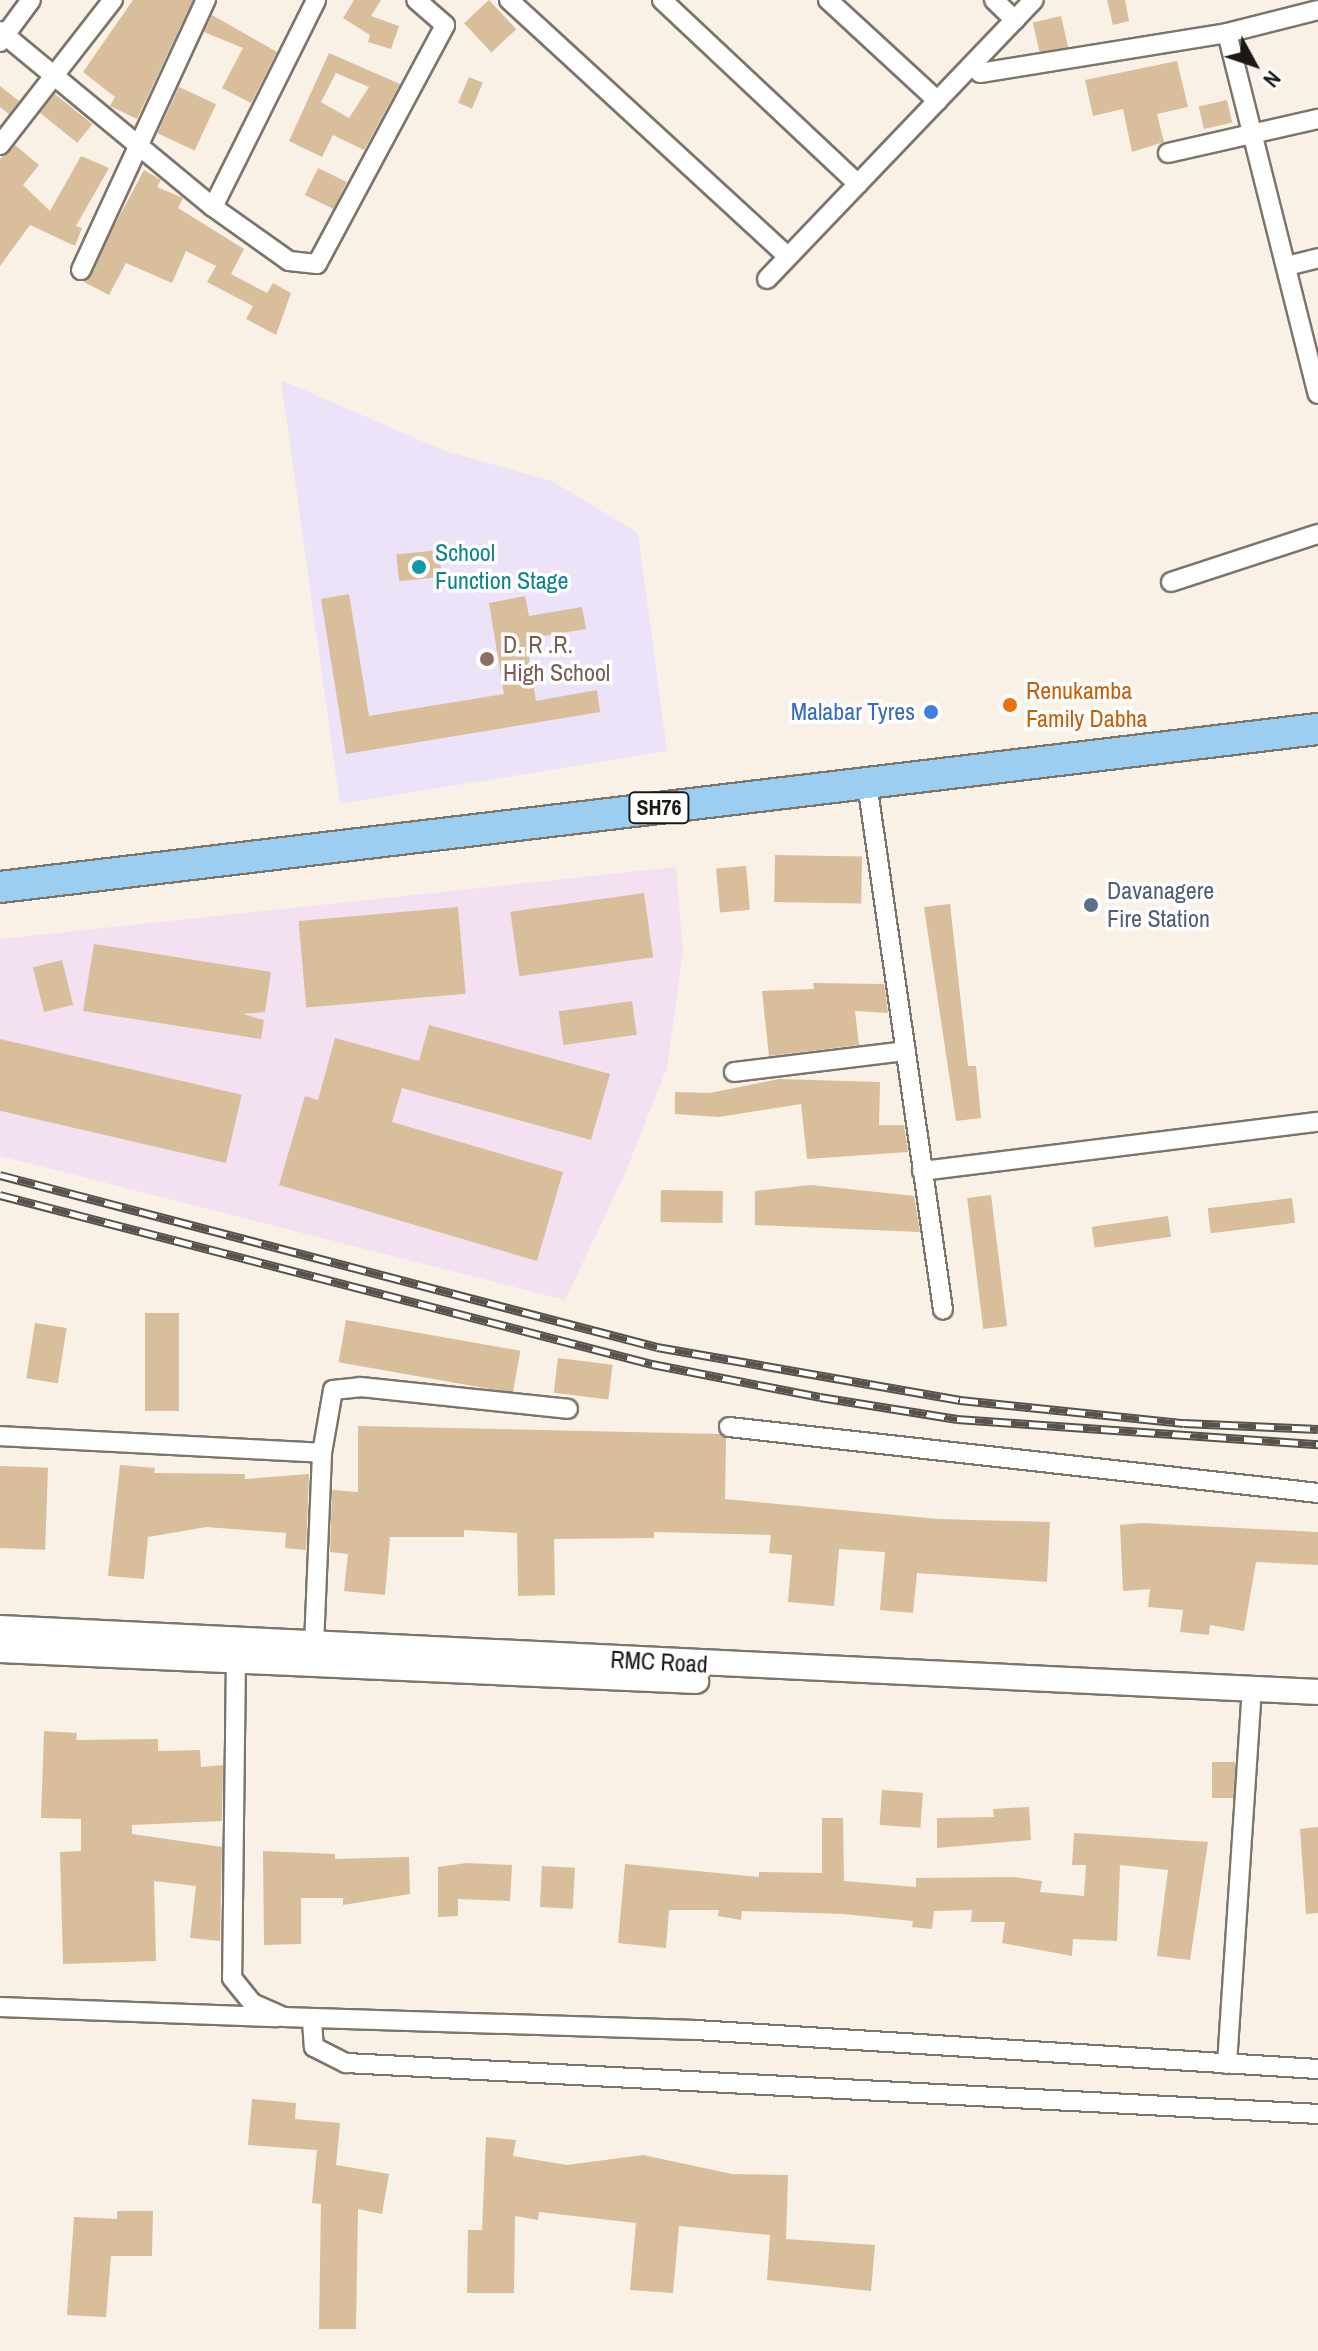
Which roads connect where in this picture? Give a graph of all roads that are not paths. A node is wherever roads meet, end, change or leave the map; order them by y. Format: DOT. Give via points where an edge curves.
graph roads {
  1 [pos="31,0"];
  2 [pos="113,0"];
  3 [pos="206,0"];
  4 [pos="316,0"];
  5 [pos="416,0"];
  6 [pos="509,0"];
  7 [pos="662,0"];
  8 [pos="828,0"];
  9 [pos="994,0"];
  10 [pos="1034,0"];
  11 [pos="1318,10"];
  12 [pos="1015,20"];
  13 [pos="1227,33"];
  14 [pos="2,36"];
  15 [pos="980,73"];
  16 [pos="53,75"];
  17 [pos="938,101"];
  18 [pos="1318,119"];
  19 [pos="1255,134"];
  20 [pos="0,145"];
  21 [pos="142,145"];
  22 [pos="1168,153"];
  23 [pos="858,184"];
  24 [pos="213,207"];
  25 [pos="788,257"];
  26 [pos="1318,258"];
  27 [pos="1287,266"];
  28 [pos="81,270"];
  29 [pos="767,279"];
  30 [pos="1315,373"];
  31 [pos="1318,394"];
  32 [pos="1318,534"];
  33 [pos="1171,582"];
  34 [pos="1318,729"];
  35 [pos="867,783"];
  36 [pos="0,887"];
  37 [pos="906,1051"];
  38 [pos="734,1072"];
  39 [pos="1318,1122"];
  40 [pos="922,1171"];
  41 [pos="943,1310"];
  42 [pos="568,1409"];
  43 [pos="729,1427"];
  44 [pos="0,1436"];
  45 [pos="322,1453"];
  46 [pos="1318,1493"];
  47 [pos="0,1628"];
  48 [pos="314,1645"];
  49 [pos="0,1650"];
  50 [pos="236,1658"];
  51 [pos="1318,1692"];
  52 [pos="1251,1703"];
  53 [pos="1318,1707"];
  54 [pos="0,2007"];
  55 [pos="283,2017"];
  56 [pos="312,2021"];
  57 [pos="1227,2064"];
  58 [pos="1318,2069"];
  59 [pos="1318,2114"];
  1 -- 14 [label="street"];
  2 -- 16 [label="street"];
  3 -- 21 [label="street"];
  4 -- 24 [label="street"];
  5 -- 24 [label="street" via="445,25 317,264 289,261"];
  6 -- 25 [label="street"];
  7 -- 23 [label="street"];
  8 -- 17 [label="street"];
  9 -- 12 [label="street"];
  10 -- 12 [label="street"];
  11 -- 13 [label="street"];
  12 -- 17 [label="street"];
  13 -- 15 [label="street"];
  13 -- 19 [label="street"];
  14 -- 16 [label="street"];
  16 -- 20 [label="street"];
  16 -- 21 [label="street"];
  17 -- 23 [label="street"];
  18 -- 19 [label="street"];
  19 -- 22 [label="street"];
  19 -- 27 [label="street"];
  21 -- 24 [label="street"];
  21 -- 28 [label="street"];
  23 -- 25 [label="street"];
  25 -- 29 [label="street"];
  26 -- 27 [label="street"];
  27 -- 30 [label="street"];
  30 -- 31 [label="street"];
  32 -- 33 [label="street"];
  34 -- 35 [label="main road, SH76"];
  35 -- 36 [label="main road, SH76"];
  35 -- 37 [label="street"];
  37 -- 38 [label="street"];
  37 -- 40 [label="street"];
  39 -- 40 [label="street"];
  40 -- 41 [label="street"];
  42 -- 45 [label="street" via="360,1387 333,1390"];
  43 -- 46 [label="street"];
  44 -- 45 [label="street"];
  45 -- 48 [label="street"];
  47 -- 48 [label="street, RMC Road"];
  48 -- 51 [label="street, RMC Road"];
  49 -- 50 [label="street, RMC Road"];
  50 -- 52 [label="street, RMC Road"];
  50 -- 55 [label="street" via="232,1978 252,2003"];
  52 -- 53 [label="street, RMC Road"];
  52 -- 57 [label="street"];
  54 -- 55 [label="street"];
  55 -- 56 [label="street"];
  56 -- 57 [label="street" via="696,2030"];
  56 -- 59 [label="street" via="314,2047 346,2063"];
  57 -- 58 [label="street"];
}
